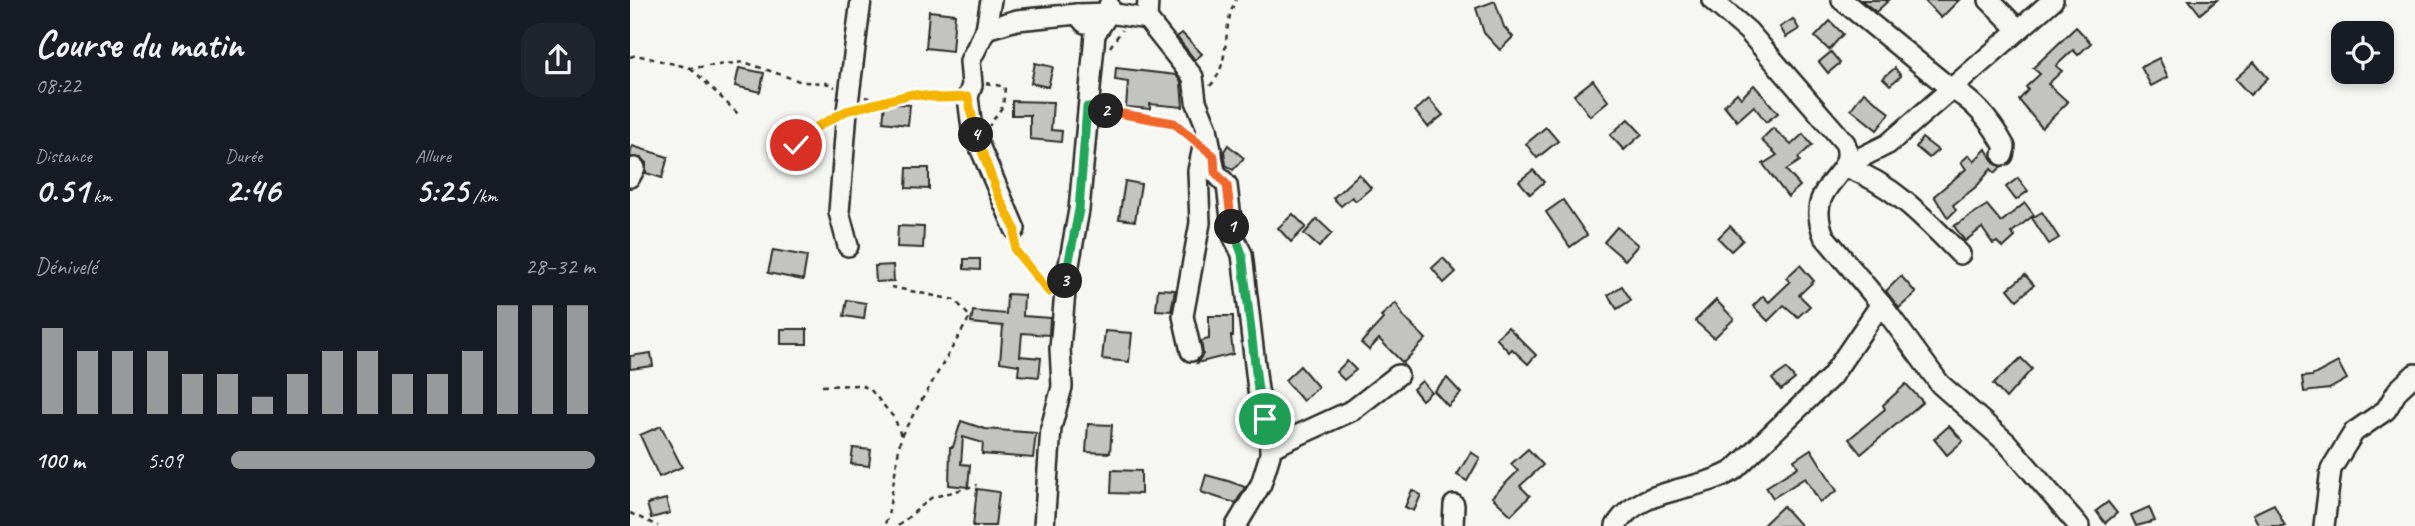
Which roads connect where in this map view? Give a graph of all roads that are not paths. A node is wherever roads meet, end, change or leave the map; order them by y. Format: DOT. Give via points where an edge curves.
graph roads {
  1 [pos="861,0"];
  2 [pos="993,0"];
  3 [pos="1712,0"];
  4 [pos="1842,0"];
  5 [pos="1989,0"];
  6 [pos="2053,0"];
  7 [pos="1109,6"];
  8 [pos="1142,12"];
  9 [pos="1077,14"];
  10 [pos="1017,20"];
  11 [pos="986,29"];
  12 [pos="2018,29"];
  13 [pos="1095,34"];
  14 [pos="1951,89"];
  15 [pos="1205,138"];
  16 [pos="2003,155"];
  17 [pos="1844,166"];
  18 [pos="1015,229"];
  19 [pos="848,246"];
  20 [pos="1959,254"];
  21 [pos="1881,304"];
  22 [pos="1191,351"];
  23 [pos="2415,374"];
  24 [pos="1398,375"];
  25 [pos="1270,448"];
  26 [pos="1454,505"];
  27 [pos="1044,526"];
  28 [pos="1236,526"];
  29 [pos="1453,526"];
  30 [pos="1616,526"];
  31 [pos="2079,526"];
  32 [pos="2324,526"];
  1 -- 19 [label="street" via="839,212"];
  2 -- 10 [label="street"];
  2 -- 11 [label="street"];
  3 -- 17 [label="street" via="1748,31 1835,131 1847,148"];
  4 -- 14 [label="street"];
  5 -- 12 [label="street"];
  6 -- 12 [label="street"];
  7 -- 8 [label="street"];
  7 -- 9 [label="street"];
  7 -- 13 [label="street"];
  8 -- 15 [label="street" via="1194,77"];
  9 -- 10 [label="street"];
  9 -- 13 [label="street"];
  10 -- 11 [label="street"];
  11 -- 18 [label="street" via="970,61 972,129"];
  12 -- 14 [label="street"];
  13 -- 27 [label="street" via="1079,210 1066,281 1062,387 1051,428"];
  14 -- 16 [label="street" via="1964,95 1988,120 2005,146"];
  14 -- 17 [label="street" via="1888,144"];
  15 -- 22 [label="street" via="1198,171 1200,223 1183,316"];
  15 -- 25 [label="street" via="1215,172 1227,185 1233,236 1242,254 1258,390"];
  17 -- 20 [label="street" via="1876,178 1920,212"];
  17 -- 21 [label="street" via="1819,199 1818,223 1843,262"];
  21 -- 30 [label="street" via="1831,377 1734,470 1717,481 1632,506"];
  21 -- 31 [label="street" via="1940,384 2007,443"];
  23 -- 32 [label="street" via="2386,410 2354,432 2331,468"];
  24 -- 25 [label="street" via="1353,410"];
  25 -- 28 [label="street" via="1261,484"];
  26 -- 29 [label="street"];
}
